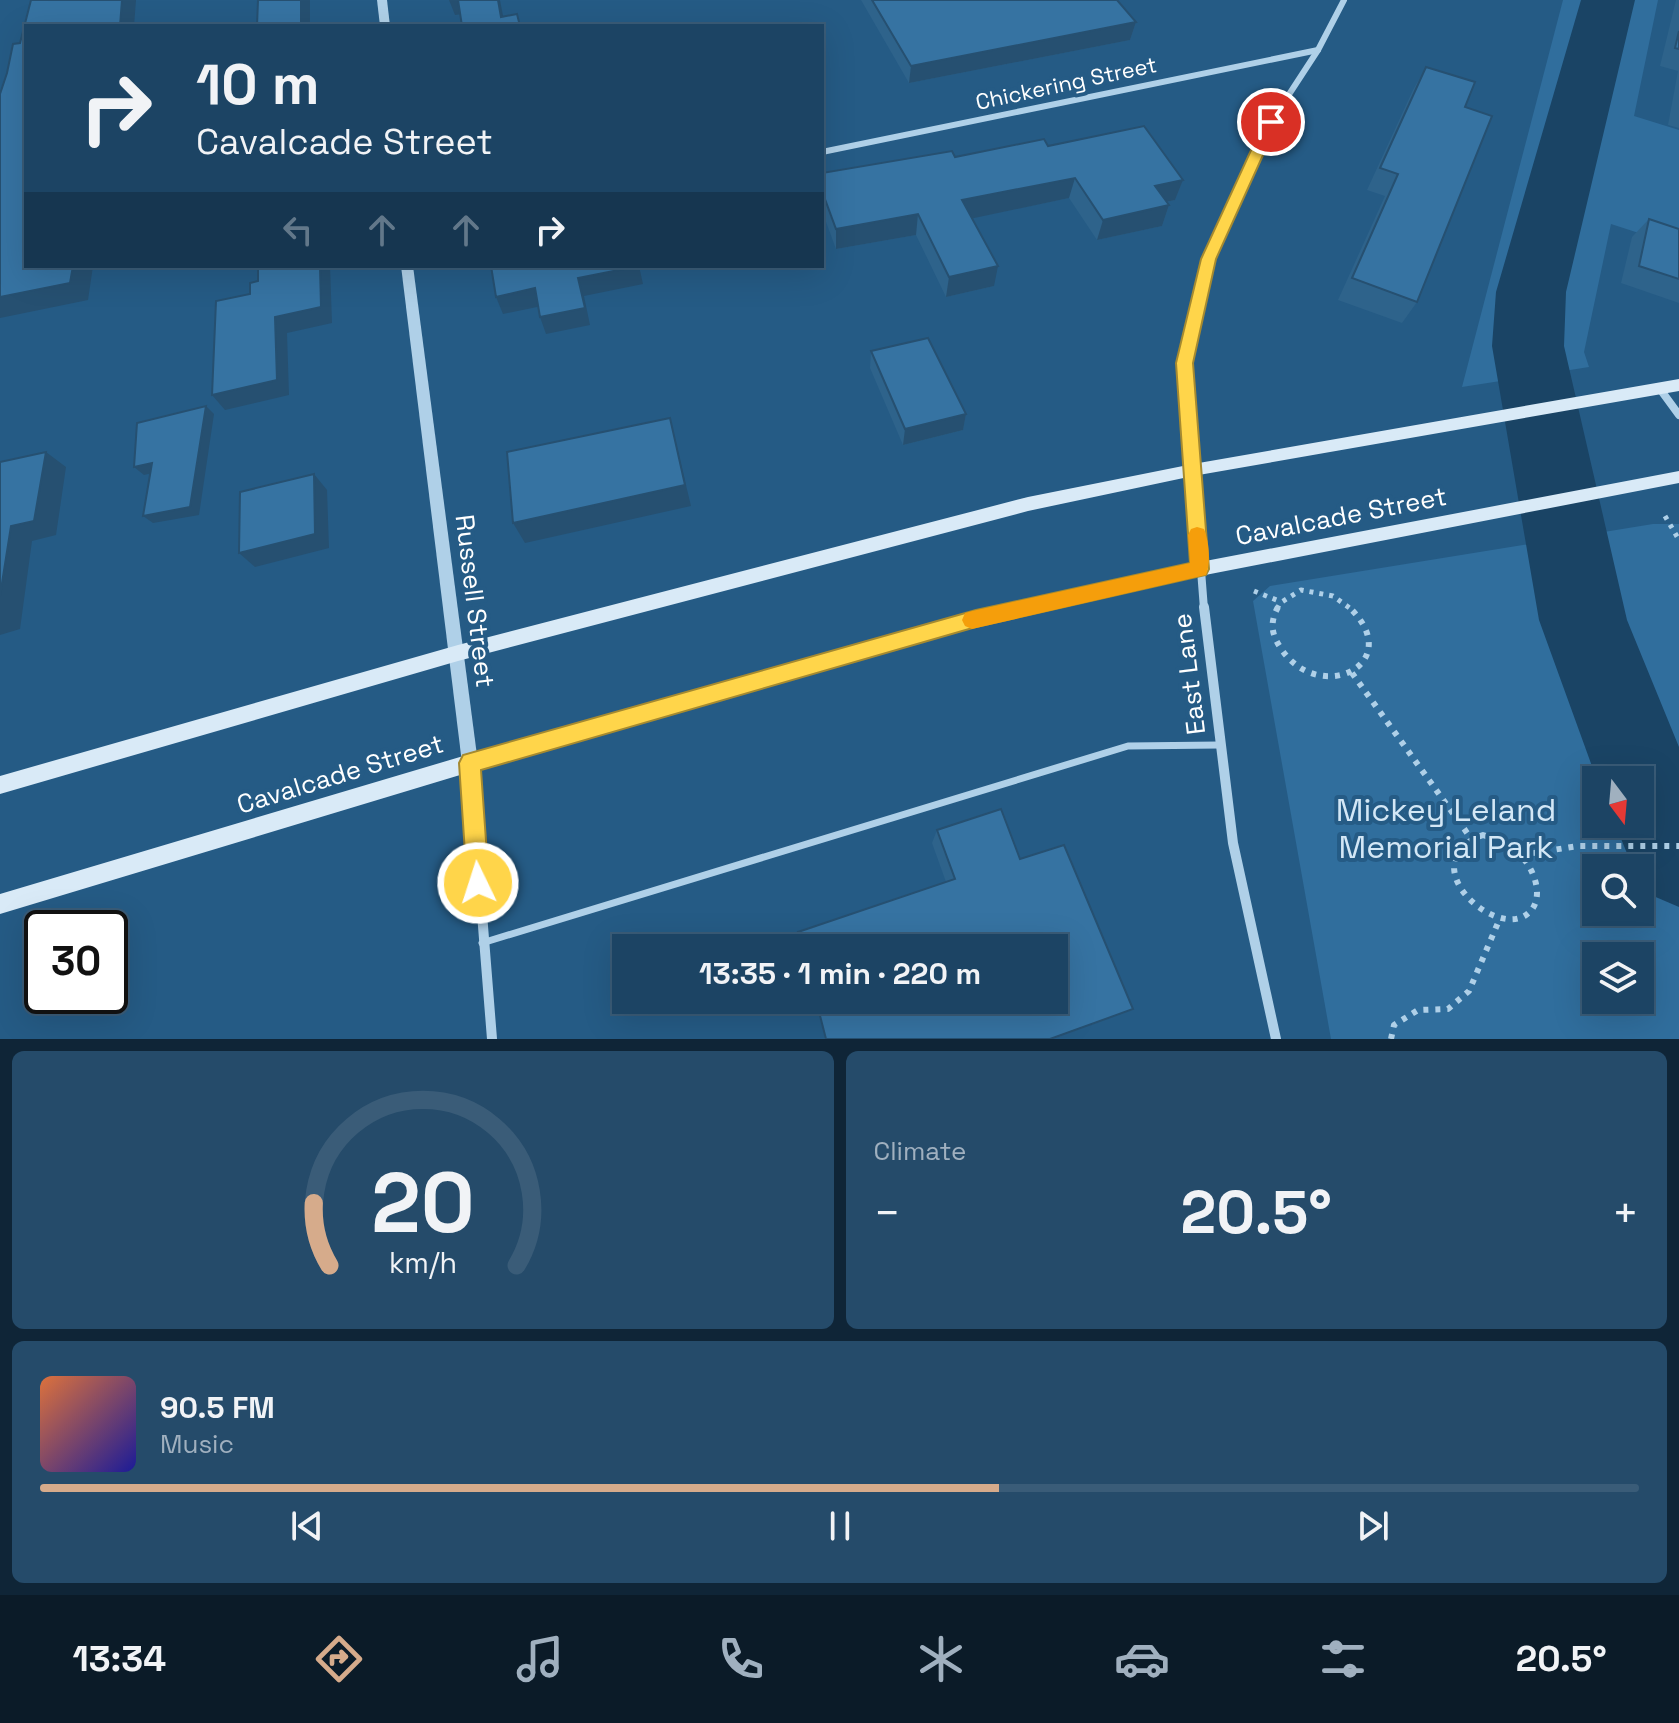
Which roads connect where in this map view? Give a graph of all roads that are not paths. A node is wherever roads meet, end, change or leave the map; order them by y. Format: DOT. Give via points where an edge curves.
graph roads {
  1 [pos="382,0"];
  2 [pos="1344,0"];
  3 [pos="385,24"];
  4 [pos="1318,50"];
  5 [pos="824,152"];
  6 [pos="407,268"];
  7 [pos="1679,385"];
  8 [pos="1660,389"];
  9 [pos="1679,415"];
  10 [pos="1193,470"];
  11 [pos="1679,477"];
  12 [pos="1200,569"];
  13 [pos="458,653"];
  14 [pos="1219,745"];
  15 [pos="470,763"];
  16 [pos="0,785"];
  17 [pos="0,904"];
  18 [pos="482,943"];
  19 [pos="492,1039"];
  20 [pos="1276,1039"];
  1 -- 3 [label="street"];
  2 -- 4 [label="street, East Lane"];
  4 -- 5 [label="street, Chickering Street"];
  4 -- 10 [label="street, East Lane" via="1271,122 1208,259 1185,363"];
  6 -- 13 [label="street, Russell Street"];
  7 -- 8 [label="main road"];
  8 -- 9 [label="street"];
  8 -- 10 [label="main road"];
  10 -- 12 [label="street, East Lane"];
  10 -- 13 [label="main road" via="1028,504"];
  11 -- 12 [label="main road, Cavalcade Street"];
  12 -- 14 [label="street, East Lane"];
  12 -- 15 [label="main road, Cavalcade Street" via="976,618"];
  13 -- 15 [label="street, Russell Street"];
  13 -- 16 [label="main road"];
  14 -- 18 [label="lane" via="1128,746"];
  14 -- 20 [label="street, East Lane" via="1233,843"];
  15 -- 17 [label="main road, Cavalcade Street"];
  15 -- 18 [label="street, Russell Street"];
  18 -- 19 [label="street, Russell Street"];
}
